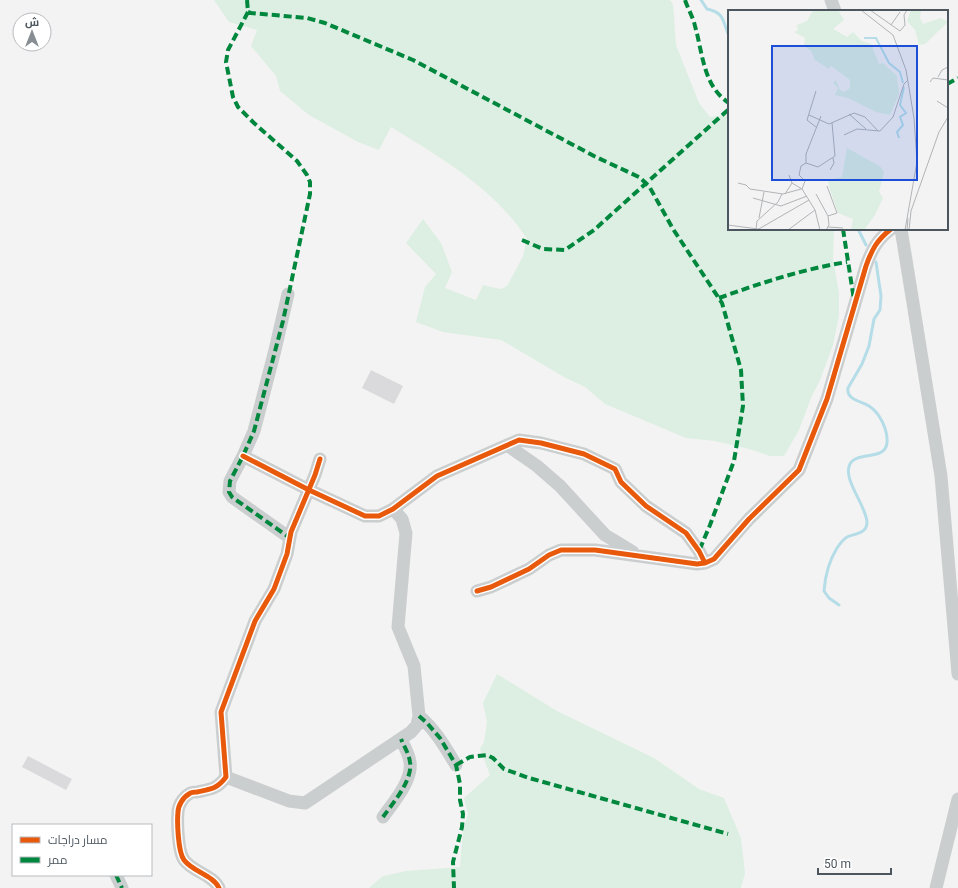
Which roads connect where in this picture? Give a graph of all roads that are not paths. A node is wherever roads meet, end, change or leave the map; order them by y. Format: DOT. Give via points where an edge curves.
graph roads {
  1 [pos="831,0"];
  2 [pos="834,10"];
  3 [pos="890,230"];
  4 [pos="901,230"];
  5 [pos="288,294"];
  6 [pos="507,445"];
  7 [pos="243,456"];
  8 [pos="320,459"];
  9 [pos="309,490"];
  10 [pos="393,509"];
  11 [pos="290,538"];
  12 [pos="637,555"];
  13 [pos="705,563"];
  14 [pos="477,591"];
  15 [pos="958,674"];
  16 [pos="418,716"];
  17 [pos="401,739"];
  18 [pos="456,765"];
  19 [pos="226,777"];
  20 [pos="958,800"];
  21 [pos="383,817"];
  22 [pos="116,876"];
  23 [pos="122,888"];
  24 [pos="219,888"];
  25 [pos="936,888"];
  1 -- 2 [label="street"];
  3 -- 13 [label="street" via="873,248 866,266 827,400 799,470 749,519 714,559"];
  4 -- 15 [label="street" via="941,476"];
  5 -- 7 [label="street" via="254,431"];
  6 -- 10 [label="street" via="437,476"];
  6 -- 12 [label="street" via="560,486 605,535"];
  6 -- 13 [label="street" via="519,440 542,443 584,454 615,469 621,482 646,506 686,533"];
  7 -- 9 [label="street"];
  7 -- 11 [label="street" via="230,481 229,492 232,497"];
  8 -- 9 [label="street"];
  9 -- 10 [label="street" via="365,516 379,516"];
  9 -- 11 [label="street"];
  10 -- 16 [label="street" via="402,520 406,533 398,627 414,666"];
  11 -- 19 [label="street" via="274,589 255,621 221,712"];
  12 -- 13 [label="street"];
  12 -- 14 [label="street" via="595,550 561,550 529,569"];
  16 -- 17 [label="street" via="417,725"];
  16 -- 18 [label="street" via="440,738"];
  17 -- 19 [label="street" via="305,803 289,801"];
  17 -- 21 [label="street" via="410,762 410,772 403,788"];
  19 -- 24 [label="street" via="220,785 212,789 189,794 182,801 178,811 180,851 184,859"];
  20 -- 25 [label="street"];
  22 -- 23 [label="street"];
}
